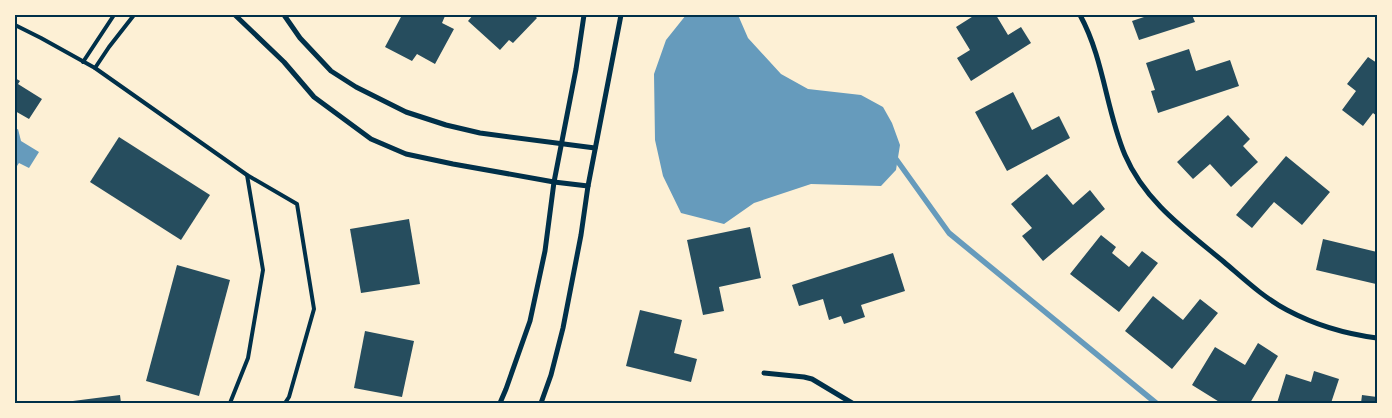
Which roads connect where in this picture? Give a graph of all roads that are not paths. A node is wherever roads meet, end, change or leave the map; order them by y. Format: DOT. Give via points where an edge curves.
graph roads {
  1 [pos="114,15"];
  2 [pos="134,15"];
  3 [pos="235,15"];
  4 [pos="284,15"];
  5 [pos="584,15"];
  6 [pos="622,15"];
  7 [pos="1080,15"];
  8 [pos="15,25"];
  9 [pos="83,62"];
  10 [pos="95,68"];
  11 [pos="561,144"];
  12 [pos="595,148"];
  13 [pos="247,175"];
  14 [pos="554,182"];
  15 [pos="588,186"];
  16 [pos="1377,338"];
  17 [pos="764,373"];
  18 [pos="230,403"];
  19 [pos="285,403"];
  20 [pos="500,403"];
  21 [pos="541,403"];
  22 [pos="852,403"];
  1 -- 9 [label="lane"];
  2 -- 10 [label="lane"];
  3 -- 14 [label="street" via="284,62 314,98 371,139 406,154"];
  4 -- 11 [label="street" via="300,38 331,71 406,112 446,126"];
  5 -- 11 [label="street"];
  6 -- 12 [label="street"];
  7 -- 16 [label="street" via="1098,58 1126,157 1146,191 1166,213 1262,294 1286,310 1340,331"];
  8 -- 9 [label="lane"];
  9 -- 10 [label="lane"];
  10 -- 13 [label="lane"];
  11 -- 12 [label="street"];
  11 -- 14 [label="street"];
  12 -- 15 [label="street"];
  13 -- 18 [label="lane" via="263,270 248,358"];
  13 -- 19 [label="lane" via="297,204 314,309 290,398"];
  14 -- 15 [label="street"];
  14 -- 20 [label="street" via="545,252 530,320"];
  15 -- 21 [label="street" via="563,328"];
  17 -- 22 [label="street" via="812,379"];
}
